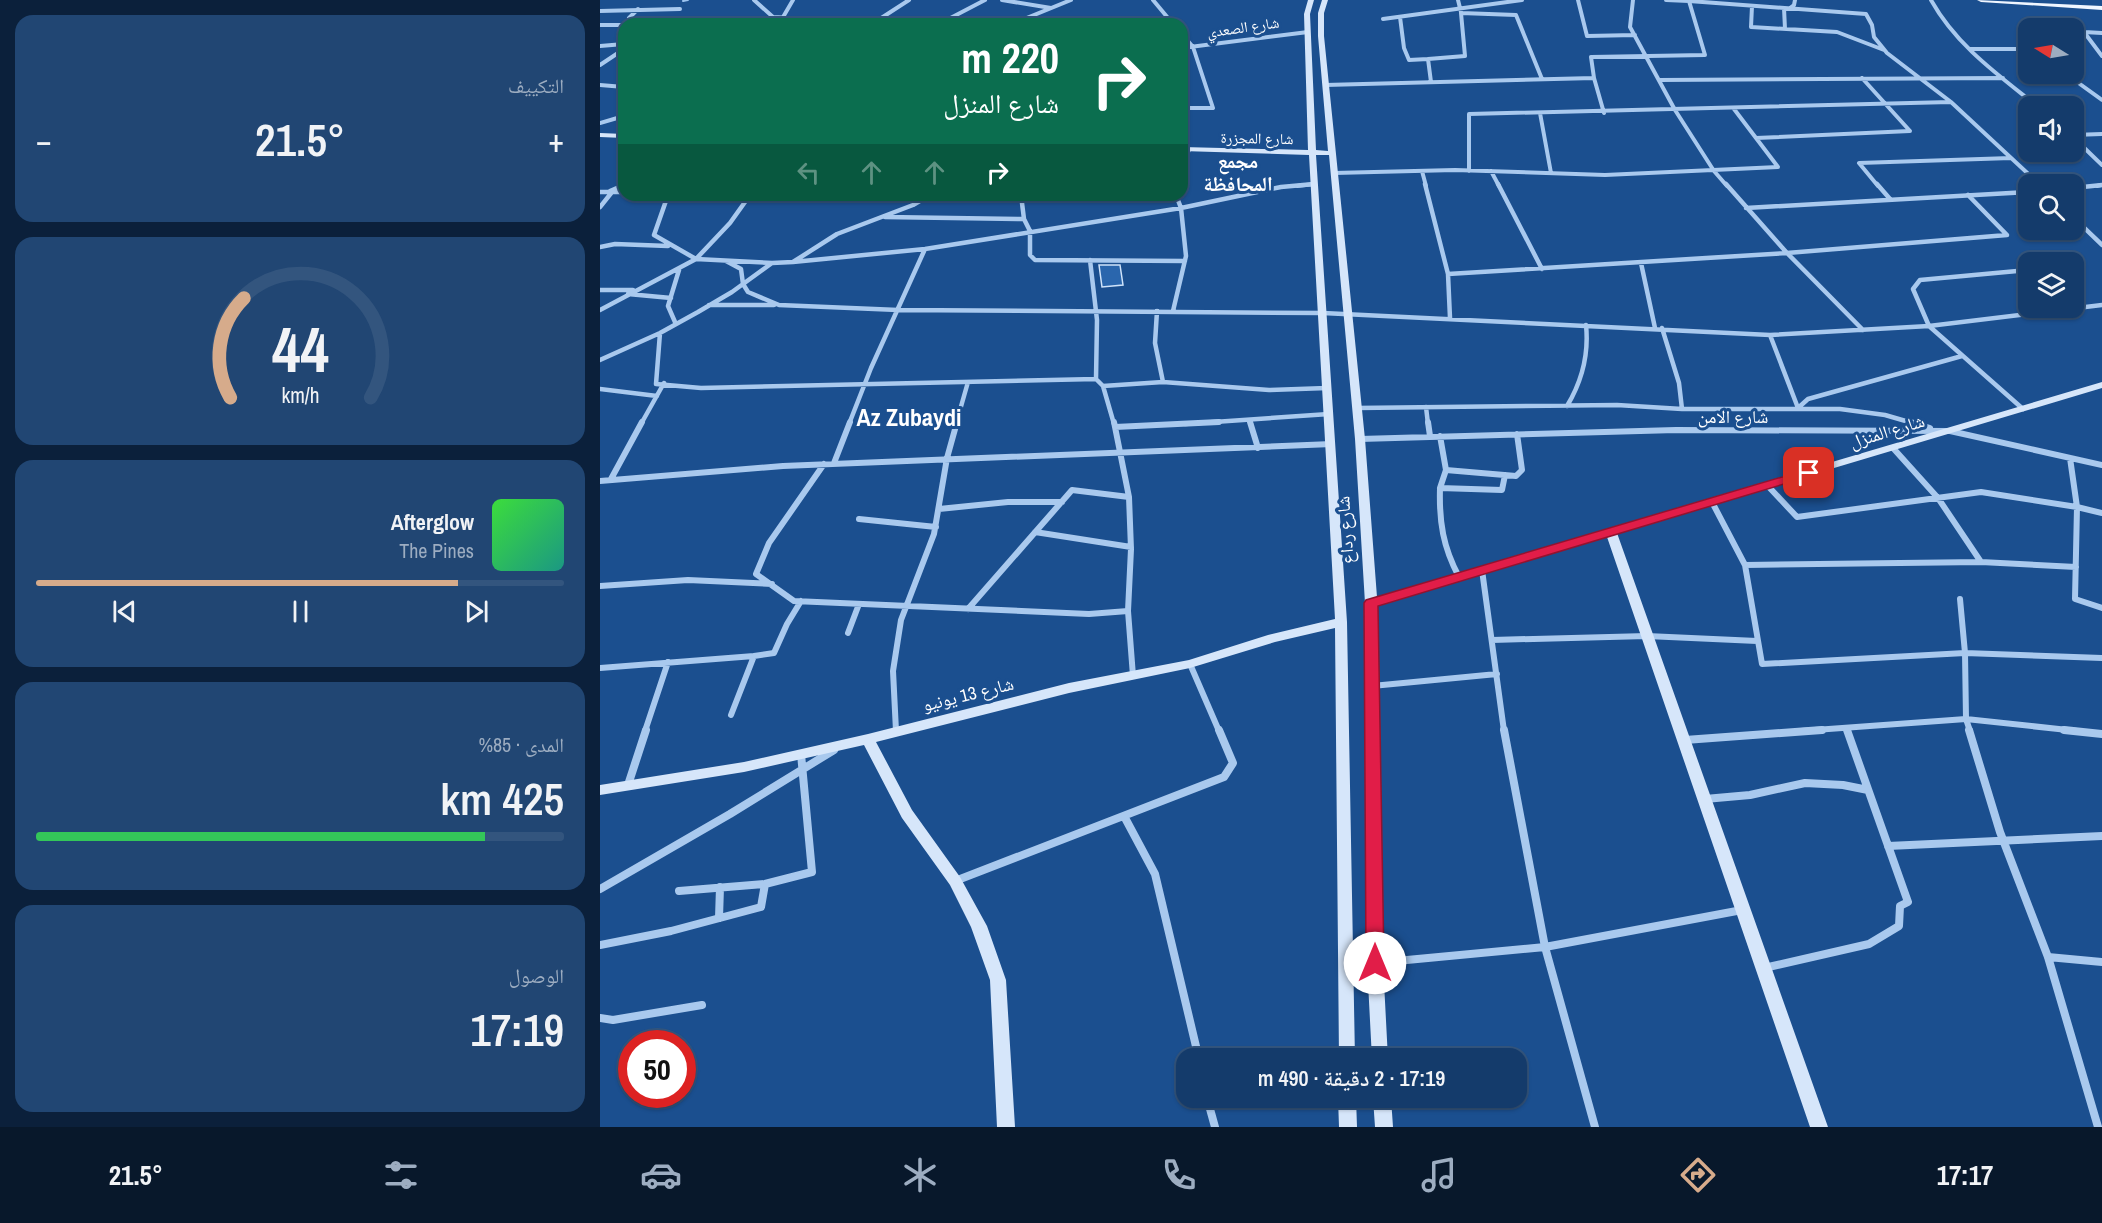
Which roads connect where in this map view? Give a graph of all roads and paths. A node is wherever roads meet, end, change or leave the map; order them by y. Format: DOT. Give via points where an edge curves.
graph roads {
  1 [pos="754,0"];
  2 [pos="794,0"];
  3 [pos="909,0"];
  4 [pos="985,0"];
  5 [pos="1002,0"];
  6 [pos="1071,0"];
  7 [pos="1153,0"];
  8 [pos="1311,0"];
  9 [pos="1325,0"];
  10 [pos="1458,0"];
  11 [pos="1522,0"];
  12 [pos="1578,0"];
  13 [pos="1633,0"];
  14 [pos="1666,0"];
  15 [pos="1795,0"];
  16 [pos="1931,0"];
  17 [pos="1981,0"];
  18 [pos="2065,0"];
  19 [pos="1689,2"];
  20 [pos="2102,2"];
  21 [pos="1752,6"];
  22 [pos="1052,8"];
  23 [pos="1784,8"];
  24 [pos="1790,8"];
  25 [pos="2102,8"];
  26 [pos="638,9"];
  27 [pos="680,9"];
  28 [pos="600,11"];
  29 [pos="1460,11"];
  30 [pos="1400,17"];
  31 [pos="629,18"];
  32 [pos="785,18"];
  33 [pos="881,18"];
  34 [pos="950,18"];
  35 [pos="1027,18"];
  36 [pos="1168,18"];
  37 [pos="1383,19"];
  38 [pos="600,25"];
  39 [pos="618,25"];
  40 [pos="1785,29"];
  41 [pos="1308,32"];
  42 [pos="2084,32"];
  43 [pos="2102,33"];
  44 [pos="1635,36"];
  45 [pos="1188,41"];
  46 [pos="618,44"];
  47 [pos="600,46"];
  48 [pos="1188,47"];
  49 [pos="1193,47"];
  50 [pos="1970,49"];
  51 [pos="2018,49"];
  52 [pos="1885,51"];
  53 [pos="618,54"];
  54 [pos="1646,56"];
  55 [pos="2102,56"];
  56 [pos="1428,59"];
  57 [pos="600,65"];
  58 [pos="1594,78"];
  59 [pos="1862,78"];
  60 [pos="1922,78"];
  61 [pos="2003,78"];
  62 [pos="1542,79"];
  63 [pos="1659,80"];
  64 [pos="1431,82"];
  65 [pos="2080,84"];
  66 [pos="600,85"];
  67 [pos="1325,85"];
  68 [pos="618,86"];
  69 [pos="2025,96"];
  70 [pos="2102,100"];
  71 [pos="1952,102"];
  72 [pos="1887,105"];
  73 [pos="1188,108"];
  74 [pos="1734,109"];
  75 [pos="1675,110"];
  76 [pos="1604,112"];
  77 [pos="1540,113"];
  78 [pos="618,118"];
  79 [pos="600,123"];
  80 [pos="2102,134"];
  81 [pos="600,135"];
  82 [pos="2084,135"];
  83 [pos="618,136"];
  84 [pos="1756,138"];
  85 [pos="2084,147"];
  86 [pos="1188,148"];
  87 [pos="1312,150"];
  88 [pos="1332,150"];
  89 [pos="2011,158"];
  90 [pos="2102,165"];
  91 [pos="1422,171"];
  92 [pos="1469,171"];
  93 [pos="1491,171"];
  94 [pos="1714,171"];
  95 [pos="1551,173"];
  96 [pos="1334,174"];
  97 [pos="2028,174"];
  98 [pos="1315,184"];
  99 [pos="2102,185"];
  100 [pos="2084,187"];
  101 [pos="618,188"];
  102 [pos="600,192"];
  103 [pos="610,192"];
  104 [pos="618,192"];
  105 [pos="2018,192"];
  106 [pos="1968,195"];
  107 [pos="1890,199"];
  108 [pos="666,201"];
  109 [pos="746,201"];
  110 [pos="917,201"];
  111 [pos="1022,201"];
  112 [pos="1178,201"];
  113 [pos="600,207"];
  114 [pos="1181,208"];
  115 [pos="1746,208"];
  116 [pos="882,217"];
  117 [pos="1024,219"];
  118 [pos="2084,228"];
  119 [pos="1030,231"];
  120 [pos="2102,245"];
  121 [pos="669,246"];
  122 [pos="600,247"];
  123 [pos="925,249"];
  124 [pos="1787,253"];
  125 [pos="696,259"];
  126 [pos="1090,260"];
  127 [pos="726,261"];
  128 [pos="793,261"];
  129 [pos="1185,261"];
  130 [pos="1641,262"];
  131 [pos="772,263"];
  132 [pos="1542,268"];
  133 [pos="679,270"];
  134 [pos="2018,271"];
  135 [pos="1448,274"];
  136 [pos="743,284"];
  137 [pos="600,290"];
  138 [pos="634,290"];
  139 [pos="627,294"];
  140 [pos="671,298"];
  141 [pos="708,305"];
  142 [pos="779,305"];
  143 [pos="2102,305"];
  144 [pos="2084,307"];
  145 [pos="600,310"];
  146 [pos="897,310"];
  147 [pos="1099,310"];
  148 [pos="1157,311"];
  149 [pos="1173,311"];
  150 [pos="1323,313"];
  151 [pos="1348,314"];
  152 [pos="2018,315"];
  153 [pos="1450,318"];
  154 [pos="675,322"];
  155 [pos="1586,325"];
  156 [pos="1929,326"];
  157 [pos="1655,328"];
  158 [pos="1662,328"];
  159 [pos="1863,330"];
  160 [pos="660,333"];
  161 [pos="1770,335"];
  162 [pos="1962,356"];
  163 [pos="600,360"];
  164 [pos="1096,379"];
  165 [pos="968,382"];
  166 [pos="1163,382"];
  167 [pos="664,383"];
  168 [pos="864,383"];
  169 [pos="1103,386"];
  170 [pos="2102,386"];
  171 [pos="1328,388"];
  172 [pos="600,389"];
  173 [pos="657,396"];
  174 [pos="1567,406"];
  175 [pos="1426,407"];
  176 [pos="1357,408"];
  177 [pos="1798,408"];
  178 [pos="1682,409"];
  179 [pos="2023,409"];
  180 [pos="1330,414"];
  181 [pos="1250,422"];
  182 [pos="1115,427"];
  183 [pos="1947,431"];
  184 [pos="1517,434"];
  185 [pos="1430,436"];
  186 [pos="1440,436"];
  187 [pos="1360,439"];
  188 [pos="1332,444"];
  189 [pos="1893,447"];
  190 [pos="1258,448"];
  191 [pos="1119,454"];
  192 [pos="947,458"];
  193 [pos="2070,458"];
  194 [pos="824,464"];
  195 [pos="834,464"];
  196 [pos="2102,465"];
  197 [pos="1446,470"];
  198 [pos="1505,475"];
  199 [pos="611,479"];
  200 [pos="600,481"];
  201 [pos="1767,485"];
  202 [pos="1440,488"];
  203 [pos="1130,497"];
  204 [pos="1938,498"];
  205 [pos="1062,502"];
  206 [pos="1712,502"];
  207 [pos="2077,507"];
  208 [pos="939,509"];
  209 [pos="2102,513"];
  210 [pos="859,519"];
  211 [pos="936,527"];
  212 [pos="1035,532"];
  213 [pos="1611,532"];
  214 [pos="1131,547"];
  215 [pos="1981,562"];
  216 [pos="1745,565"];
  217 [pos="2076,567"];
  218 [pos="1482,570"];
  219 [pos="1459,577"];
  220 [pos="772,584"];
  221 [pos="600,586"];
  222 [pos="1960,599"];
  223 [pos="801,601"];
  224 [pos="1371,603"];
  225 [pos="859,604"];
  226 [pos="906,607"];
  227 [pos="2102,608"];
  228 [pos="968,609"];
  229 [pos="1128,611"];
  230 [pos="1341,622"];
  231 [pos="849,633"];
  232 [pos="1647,636"];
  233 [pos="1492,640"];
  234 [pos="1758,641"];
  235 [pos="1965,653"];
  236 [pos="753,656"];
  237 [pos="2102,658"];
  238 [pos="668,662"];
  239 [pos="1190,663"];
  240 [pos="600,668"];
  241 [pos="1497,674"];
  242 [pos="1133,676"];
  243 [pos="1372,686"];
  244 [pos="731,715"];
  245 [pos="1966,719"];
  246 [pos="1847,729"];
  247 [pos="896,731"];
  248 [pos="2102,734"];
  249 [pos="868,739"];
  250 [pos="1685,740"];
  251 [pos="843,744"];
  252 [pos="801,754"];
  253 [pos="803,769"];
  254 [pos="628,785"];
  255 [pos="600,790"];
  256 [pos="1868,790"];
  257 [pos="1705,799"];
  258 [pos="1124,816"];
  259 [pos="2102,836"];
  260 [pos="2004,842"];
  261 [pos="1888,846"];
  262 [pos="955,881"];
  263 [pos="765,884"];
  264 [pos="720,888"];
  265 [pos="600,889"];
  266 [pos="679,891"];
  267 [pos="1743,909"];
  268 [pos="720,918"];
  269 [pos="600,945"];
  270 [pos="1545,947"];
  271 [pos="2048,957"];
  272 [pos="2102,962"];
  273 [pos="1375,963"];
  274 [pos="1764,968"];
  275 [pos="702,1005"];
  276 [pos="600,1018"];
  277 [pos="1196,1048"];
  278 [pos="1347,1048"];
  279 [pos="1379,1048"];
  280 [pos="1210,1108"];
  281 [pos="1347,1108"];
  282 [pos="1383,1108"];
  283 [pos="1006,1127"];
  284 [pos="1215,1127"];
  285 [pos="1348,1127"];
  286 [pos="1384,1127"];
  287 [pos="1595,1127"];
  288 [pos="1819,1127"];
  289 [pos="2098,1127"];
  1 -- 32 [label="street" via="773,17"];
  2 -- 32 [label="street"];
  3 -- 33 [label="street"];
  4 -- 34 [label="street"];
  5 -- 22 [label="street"];
  6 -- 22 [label="street"];
  7 -- 36 [label="street"];
  8 -- 41 [label="main road, شارع رداع"];
  9 -- 67 [label="main road, شارع رداع" via="1321,36"];
  10 -- 29 [label="street"];
  11 -- 29 [label="street"];
  12 -- 44 [label="street" via="1587,36"];
  13 -- 44 [label="street" via="1630,27"];
  14 -- 19 [label="street"];
  15 -- 24 [label="street"];
  16 -- 50 [label="street" via="1940,19"];
  17 -- 25 [label="main road"];
  18 -- 20 [label="main road"];
  19 -- 21 [label="street"];
  19 -- 54 [label="street" via="1705,56"];
  21 -- 23 [label="street"];
  21 -- 40 [label="street" via="1751,27"];
  22 -- 35 [label="street"];
  23 -- 24 [label="street"];
  23 -- 40 [label="street"];
  24 -- 52 [label="street" via="1866,14 1874,38"];
  26 -- 27 [label="street"];
  26 -- 28 [label="street"];
  26 -- 31 [label="street"];
  29 -- 30 [label="street"];
  29 -- 56 [label="street" via="1465,56"];
  29 -- 62 [label="street" via="1516,15"];
  30 -- 37 [label="street"];
  30 -- 56 [label="street" via="1409,60"];
  38 -- 39 [label="street"];
  40 -- 52 [label="street" via="1837,32"];
  41 -- 49 [label="street, شارع الصعدي"];
  41 -- 87 [label="main road, شارع رداع"];
  42 -- 43 [label="street"];
  42 -- 55 [label="street"];
  44 -- 54 [label="street"];
  45 -- 49 [label="street"];
  46 -- 47 [label="street"];
  48 -- 49 [label="street, شارع الصعدي"];
  49 -- 73 [label="street" via="1213,108"];
  50 -- 51 [label="street"];
  50 -- 61 [label="street"];
  52 -- 60 [label="street"];
  53 -- 57 [label="street"];
  54 -- 58 [label="street" via="1590,57"];
  54 -- 63 [label="street"];
  56 -- 64 [label="street"];
  58 -- 62 [label="street"];
  58 -- 76 [label="street"];
  59 -- 60 [label="street"];
  59 -- 63 [label="street"];
  59 -- 72 [label="street"];
  60 -- 61 [label="street"];
  60 -- 71 [label="street"];
  61 -- 69 [label="street"];
  62 -- 64 [label="street"];
  63 -- 75 [label="street"];
  64 -- 67 [label="street"];
  65 -- 70 [label="street"];
  66 -- 68 [label="street"];
  67 -- 88 [label="main road, شارع رداع"];
  71 -- 72 [label="street"];
  71 -- 89 [label="street"];
  72 -- 74 [label="street"];
  72 -- 84 [label="street" via="1910,131"];
  74 -- 75 [label="street"];
  74 -- 84 [label="street"];
  75 -- 76 [label="street"];
  75 -- 94 [label="street"];
  76 -- 77 [label="street"];
  77 -- 92 [label="street" via="1469,114"];
  77 -- 95 [label="street"];
  78 -- 79 [label="street"];
  80 -- 82 [label="street"];
  81 -- 83 [label="main road"];
  84 -- 94 [label="street" via="1778,167"];
  85 -- 90 [label="street"];
  86 -- 87 [label="main road, شارع المجزرة"];
  87 -- 88 [label="main road, شارع المجزرة"];
  87 -- 98 [label="main road, شارع رداع"];
  88 -- 96 [label="main road, شارع رداع"];
  89 -- 97 [label="street"];
  89 -- 107 [label="street" via="1859,163"];
  91 -- 92 [label="street"];
  91 -- 96 [label="street"];
  91 -- 135 [label="street"];
  92 -- 93 [label="street"];
  93 -- 95 [label="street"];
  93 -- 132 [label="street"];
  94 -- 95 [label="street"];
  94 -- 115 [label="street"];
  96 -- 151 [label="main road, شارع رداع"];
  98 -- 114 [label="street" via="1281,187"];
  98 -- 150 [label="main road, شارع رداع"];
  99 -- 100 [label="street"];
  101 -- 103 [label="street"];
  102 -- 103 [label="street"];
  103 -- 104 [label="street"];
  103 -- 113 [label="street"];
  105 -- 106 [label="street"];
  106 -- 107 [label="street"];
  106 -- 124 [label="street" via="2007,235"];
  107 -- 115 [label="street"];
  108 -- 121 [label="street" via="654,235"];
  109 -- 125 [label="street"];
  110 -- 116 [label="street"];
  111 -- 117 [label="street"];
  112 -- 114 [label="street"];
  114 -- 119 [label="street"];
  114 -- 129 [label="street"];
  115 -- 124 [label="street"];
  116 -- 117 [label="street"];
  116 -- 128 [label="street" via="837,234"];
  117 -- 119 [label="street"];
  118 -- 120 [label="street"];
  119 -- 123 [label="street"];
  119 -- 126 [label="street" via="1030,255 1035,260"];
  121 -- 122 [label="street"];
  121 -- 125 [label="street"];
  123 -- 128 [label="street"];
  123 -- 146 [label="street"];
  124 -- 130 [label="street"];
  124 -- 159 [label="street"];
  125 -- 127 [label="street"];
  125 -- 133 [label="street"];
  126 -- 129 [label="street"];
  126 -- 147 [label="street"];
  127 -- 131 [label="street"];
  127 -- 136 [label="street" via="741,269"];
  128 -- 131 [label="street"];
  129 -- 149 [label="street"];
  130 -- 132 [label="street"];
  130 -- 157 [label="street"];
  131 -- 136 [label="street"];
  132 -- 135 [label="street"];
  133 -- 138 [label="street"];
  133 -- 140 [label="street"];
  134 -- 156 [label="street" via="1920,280 1913,289"];
  135 -- 153 [label="street"];
  136 -- 141 [label="street"];
  136 -- 142 [label="street" via="748,292"];
  137 -- 138 [label="street"];
  138 -- 139 [label="street"];
  139 -- 140 [label="street"];
  139 -- 145 [label="street"];
  140 -- 154 [label="street" via="668,306"];
  141 -- 142 [label="street"];
  141 -- 154 [label="street"];
  142 -- 146 [label="street"];
  143 -- 144 [label="street"];
  146 -- 147 [label="street"];
  146 -- 168 [label="street"];
  147 -- 148 [label="street"];
  147 -- 164 [label="street"];
  148 -- 149 [label="street"];
  148 -- 166 [label="street" via="1154,338"];
  149 -- 150 [label="street"];
  150 -- 151 [label="street"];
  150 -- 171 [label="main road, شارع رداع"];
  151 -- 153 [label="street"];
  151 -- 176 [label="main road, شارع رداع"];
  152 -- 156 [label="street"];
  153 -- 155 [label="street"];
  154 -- 160 [label="street"];
  155 -- 157 [label="street"];
  155 -- 174 [label="street" via="1585,358 1578,388"];
  156 -- 159 [label="street"];
  156 -- 162 [label="street"];
  157 -- 158 [label="street"];
  158 -- 161 [label="street"];
  158 -- 178 [label="street" via="1679,383"];
  159 -- 161 [label="street"];
  160 -- 163 [label="street"];
  160 -- 167 [label="street" via="656,384"];
  161 -- 177 [label="street"];
  162 -- 177 [label="street" via="1808,399"];
  162 -- 179 [label="street"];
  164 -- 165 [label="street"];
  164 -- 169 [label="street"];
  165 -- 168 [label="street"];
  165 -- 192 [label="street"];
  166 -- 169 [label="street"];
  166 -- 171 [label="street" via="1272,390"];
  167 -- 168 [label="street" via="701,388"];
  167 -- 173 [label="street"];
  168 -- 195 [label="street"];
  169 -- 182 [label="street"];
  170 -- 179 [label="main road, شارع المنزل"];
  171 -- 180 [label="main road, شارع رداع"];
  172 -- 173 [label="street"];
  173 -- 199 [label="street"];
  174 -- 175 [label="street"];
  174 -- 178 [label="street"];
  175 -- 176 [label="street"];
  175 -- 185 [label="street"];
  176 -- 187 [label="main road, شارع رداع"];
  177 -- 178 [label="street"];
  177 -- 183 [label="street" via="1885,415"];
  179 -- 183 [label="main road, شارع المنزل"];
  180 -- 181 [label="street"];
  180 -- 188 [label="main road, شارع رداع"];
  181 -- 182 [label="street"];
  181 -- 190 [label="street"];
  182 -- 191 [label="street"];
  183 -- 184 [label="street, شارع الامن"];
  183 -- 189 [label="main road, شارع المنزل"];
  183 -- 193 [label="street, شارع الامن"];
  184 -- 186 [label="street, شارع الامن"];
  184 -- 198 [label="street" via="1522,470 1516,476"];
  185 -- 186 [label="street, شارع الامن"];
  185 -- 187 [label="street, شارع الامن"];
  186 -- 197 [label="street"];
  187 -- 224 [label="main road, شارع رداع"];
  188 -- 190 [label="street"];
  188 -- 230 [label="main road, شارع رداع"];
  189 -- 201 [label="main road, شارع المنزل"];
  189 -- 204 [label="street"];
  190 -- 191 [label="street"];
  191 -- 192 [label="street"];
  191 -- 203 [label="street"];
  192 -- 195 [label="street"];
  192 -- 208 [label="street"];
  193 -- 196 [label="street, شارع الامن"];
  193 -- 207 [label="street"];
  194 -- 195 [label="street"];
  194 -- 199 [label="street"];
  194 -- 220 [label="street" via="769,543 756,574"];
  197 -- 198 [label="street"];
  197 -- 202 [label="street"];
  198 -- 202 [label="street" via="1502,490"];
  199 -- 200 [label="street"];
  201 -- 204 [label="street" via="1797,517"];
  201 -- 206 [label="main road, شارع المنزل"];
  202 -- 219 [label="street" via="1443,549"];
  203 -- 205 [label="street" via="1072,490"];
  203 -- 214 [label="street"];
  204 -- 207 [label="street" via="1981,492"];
  204 -- 215 [label="street"];
  205 -- 208 [label="street" via="1008,502"];
  205 -- 212 [label="street"];
  206 -- 213 [label="main road, شارع المنزل"];
  206 -- 216 [label="street"];
  207 -- 209 [label="street"];
  207 -- 217 [label="street"];
  208 -- 211 [label="street"];
  210 -- 211 [label="street"];
  211 -- 226 [label="street"];
  212 -- 214 [label="street"];
  212 -- 228 [label="street"];
  213 -- 218 [label="main road, شارع المنزل"];
  213 -- 232 [label="main road"];
  214 -- 229 [label="street"];
  215 -- 216 [label="street"];
  215 -- 217 [label="street"];
  216 -- 234 [label="street"];
  217 -- 227 [label="street" via="2075,599"];
  218 -- 219 [label="main road, شارع المنزل"];
  218 -- 233 [label="street"];
  219 -- 224 [label="main road, شارع المنزل"];
  220 -- 221 [label="street" via="688,580"];
  220 -- 223 [label="street" via="794,601"];
  222 -- 235 [label="street"];
  223 -- 225 [label="street"];
  223 -- 236 [label="street" via="774,653"];
  224 -- 243 [label="main road, شارع رداع"];
  225 -- 226 [label="street"];
  225 -- 231 [label="street"];
  226 -- 228 [label="street"];
  226 -- 247 [label="street" via="893,671"];
  228 -- 229 [label="street" via="1089,614"];
  229 -- 242 [label="street"];
  230 -- 239 [label="main road, شارع 13 يونيو"];
  230 -- 278 [label="main road, شارع رداع"];
  232 -- 233 [label="street"];
  232 -- 234 [label="street"];
  232 -- 250 [label="main road"];
  233 -- 241 [label="street"];
  234 -- 235 [label="street" via="1762,664"];
  235 -- 237 [label="street"];
  235 -- 245 [label="street"];
  236 -- 238 [label="street"];
  236 -- 244 [label="street"];
  238 -- 240 [label="street"];
  238 -- 254 [label="street"];
  239 -- 242 [label="main road, شارع 13 يونيو"];
  239 -- 258 [label="street" via="1233,763 1224,777"];
  241 -- 243 [label="street"];
  241 -- 270 [label="street"];
  242 -- 247 [label="main road, شارع 13 يونيو"];
  243 -- 273 [label="main road, شارع رداع"];
  245 -- 246 [label="street"];
  245 -- 248 [label="street"];
  245 -- 260 [label="street"];
  246 -- 250 [label="street"];
  246 -- 256 [label="street"];
  247 -- 249 [label="main road, شارع 13 يونيو"];
  249 -- 251 [label="main road, شارع 13 يونيو"];
  249 -- 262 [label="main road" via="908,814"];
  250 -- 257 [label="main road"];
  251 -- 252 [label="main road, شارع 13 يونيو"];
  251 -- 253 [label="street"];
  252 -- 253 [label="street"];
  252 -- 254 [label="main road, شارع 13 يونيو"];
  253 -- 263 [label="street" via="812,872"];
  253 -- 265 [label="street"];
  254 -- 255 [label="main road, شارع 13 يونيو"];
  256 -- 257 [label="street" via="1805,783 1750,795"];
  256 -- 261 [label="street"];
  257 -- 267 [label="main road"];
  258 -- 262 [label="street"];
  258 -- 277 [label="street" via="1155,874"];
  259 -- 260 [label="street"];
  260 -- 261 [label="street"];
  260 -- 271 [label="street"];
  261 -- 274 [label="street" via="1908,902 1899,906 1899,926 1869,944"];
  262 -- 283 [label="main road" via="979,926 998,980"];
  263 -- 264 [label="street"];
  263 -- 268 [label="street" via="761,907"];
  264 -- 266 [label="street"];
  264 -- 268 [label="street"];
  267 -- 270 [label="street"];
  267 -- 274 [label="main road"];
  268 -- 269 [label="street"];
  270 -- 273 [label="street"];
  270 -- 287 [label="street"];
  271 -- 272 [label="street"];
  271 -- 289 [label="street"];
  273 -- 279 [label="main road, شارع رداع"];
  274 -- 288 [label="main road"];
  275 -- 276 [label="street" via="613,1020"];
  280 -- 284 [label="street"];
  281 -- 285 [label="main road"];
  282 -- 286 [label="main road"];
}
